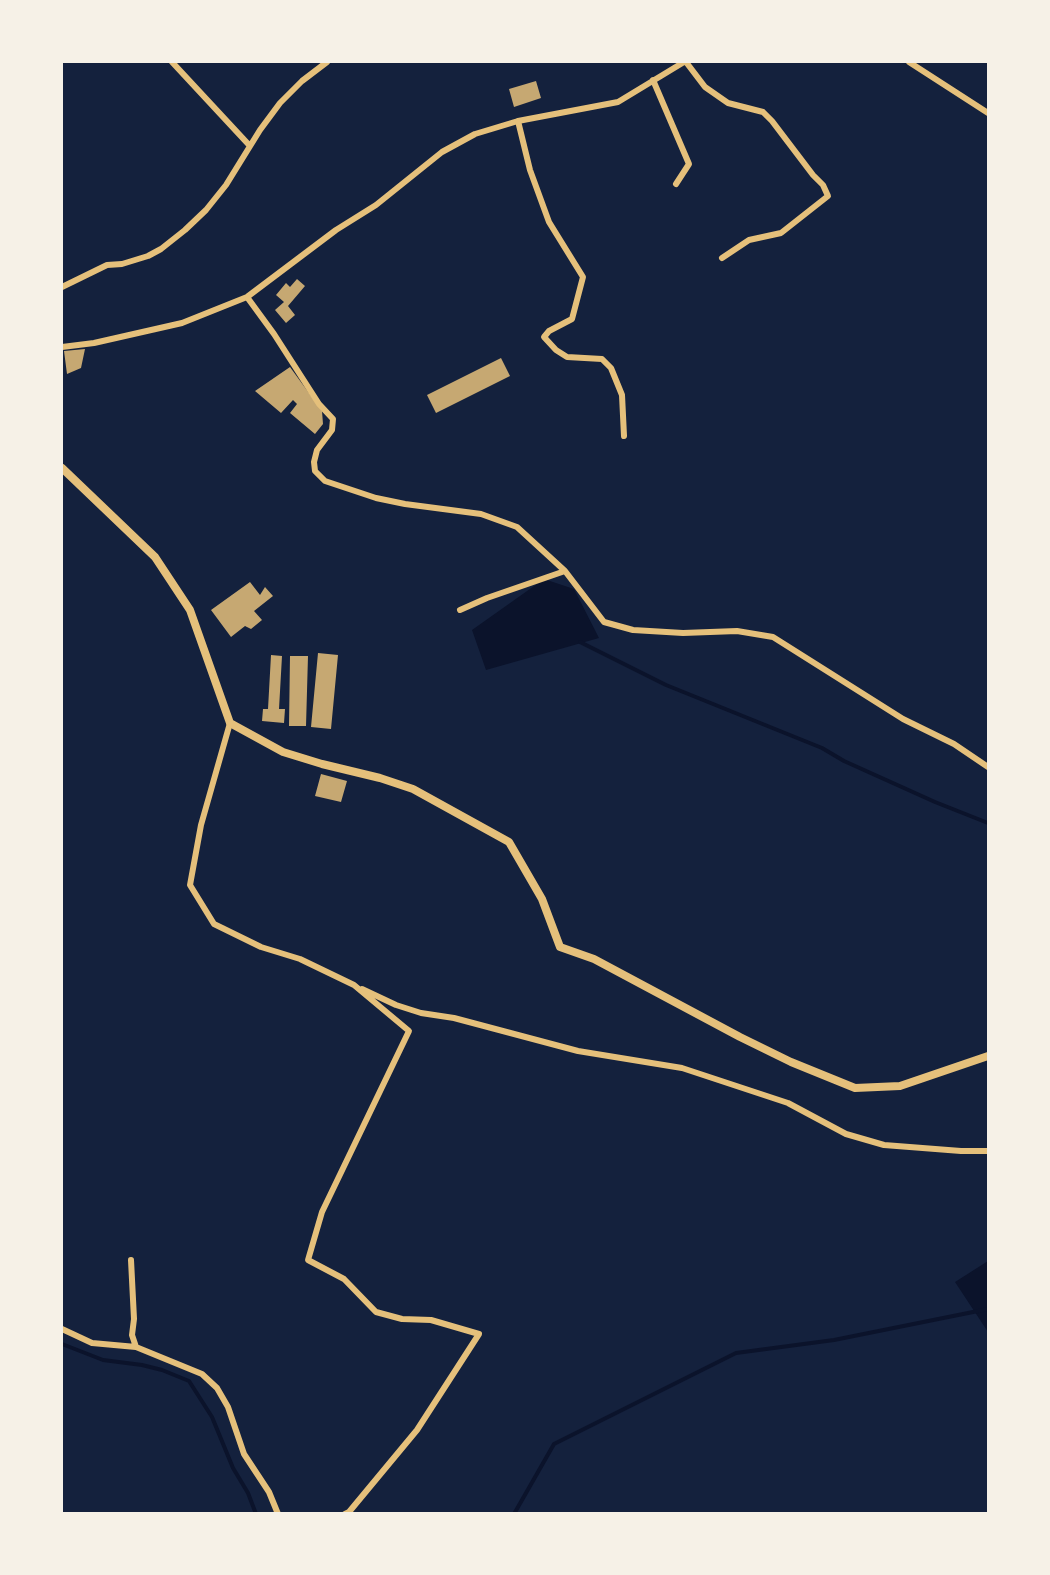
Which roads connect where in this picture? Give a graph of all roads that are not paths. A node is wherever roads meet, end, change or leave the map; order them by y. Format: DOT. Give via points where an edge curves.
graph roads {
  1 [pos="172,62"];
  2 [pos="327,62"];
  3 [pos="685,62"];
  4 [pos="909,62"];
  5 [pos="653,80"];
  6 [pos="988,113"];
  7 [pos="518,121"];
  8 [pos="250,146"];
  9 [pos="676,184"];
  10 [pos="722,258"];
  11 [pos="62,287"];
  12 [pos="247,297"];
  13 [pos="62,347"];
  14 [pos="624,436"];
  15 [pos="62,468"];
  16 [pos="565,571"];
  17 [pos="460,610"];
  18 [pos="230,723"];
  19 [pos="988,767"];
  20 [pos="354,985"];
  21 [pos="988,1056"];
  22 [pos="988,1151"];
  23 [pos="131,1260"];
  24 [pos="62,1329"];
  25 [pos="136,1347"];
  26 [pos="278,1514"];
  27 [pos="345,1514"];
  1 -- 8 [label="street"];
  2 -- 8 [label="street" via="280,103"];
  3 -- 5 [label="street"];
  3 -- 10 [label="street" via="705,87 728,103 764,112 828,196 780,233 749,240"];
  4 -- 6 [label="street"];
  5 -- 7 [label="street" via="618,102"];
  5 -- 9 [label="street" via="689,164"];
  7 -- 12 [label="street" via="475,134 442,152 376,205"];
  7 -- 14 [label="street" via="549,222 583,277 572,319 544,337 567,357 602,359 611,368 622,395"];
  8 -- 11 [label="street" via="206,210 161,249 122,264 107,265"];
  12 -- 13 [label="street" via="182,323"];
  12 -- 16 [label="street" via="333,419 332,429 316,450 314,462 315,471 325,481 376,498 481,514 517,527"];
  15 -- 18 [label="street" via="155,557 190,610"];
  16 -- 17 [label="street"];
  16 -- 19 [label="street" via="604,622 633,630 737,631 773,637"];
  18 -- 20 [label="street" via="201,825 190,885 214,924"];
  18 -- 21 [label="street" via="283,752 413,789 486,828 514,847 542,898 560,946 594,959 740,1037 827,1077 861,1089 900,1086"];
  20 -- 22 [label="street" via="421,1013 578,1051 682,1068 788,1103 846,1134 884,1145"];
  20 -- 27 [label="street" via="409,1031 322,1212 308,1260 345,1279 376,1312 402,1319 431,1320 478,1334 417,1430"];
  23 -- 25 [label="street" via="132,1335"];
  24 -- 25 [label="street" via="92,1343"];
  25 -- 26 [label="street" via="202,1374 217,1388 244,1454 269,1492"];
}
